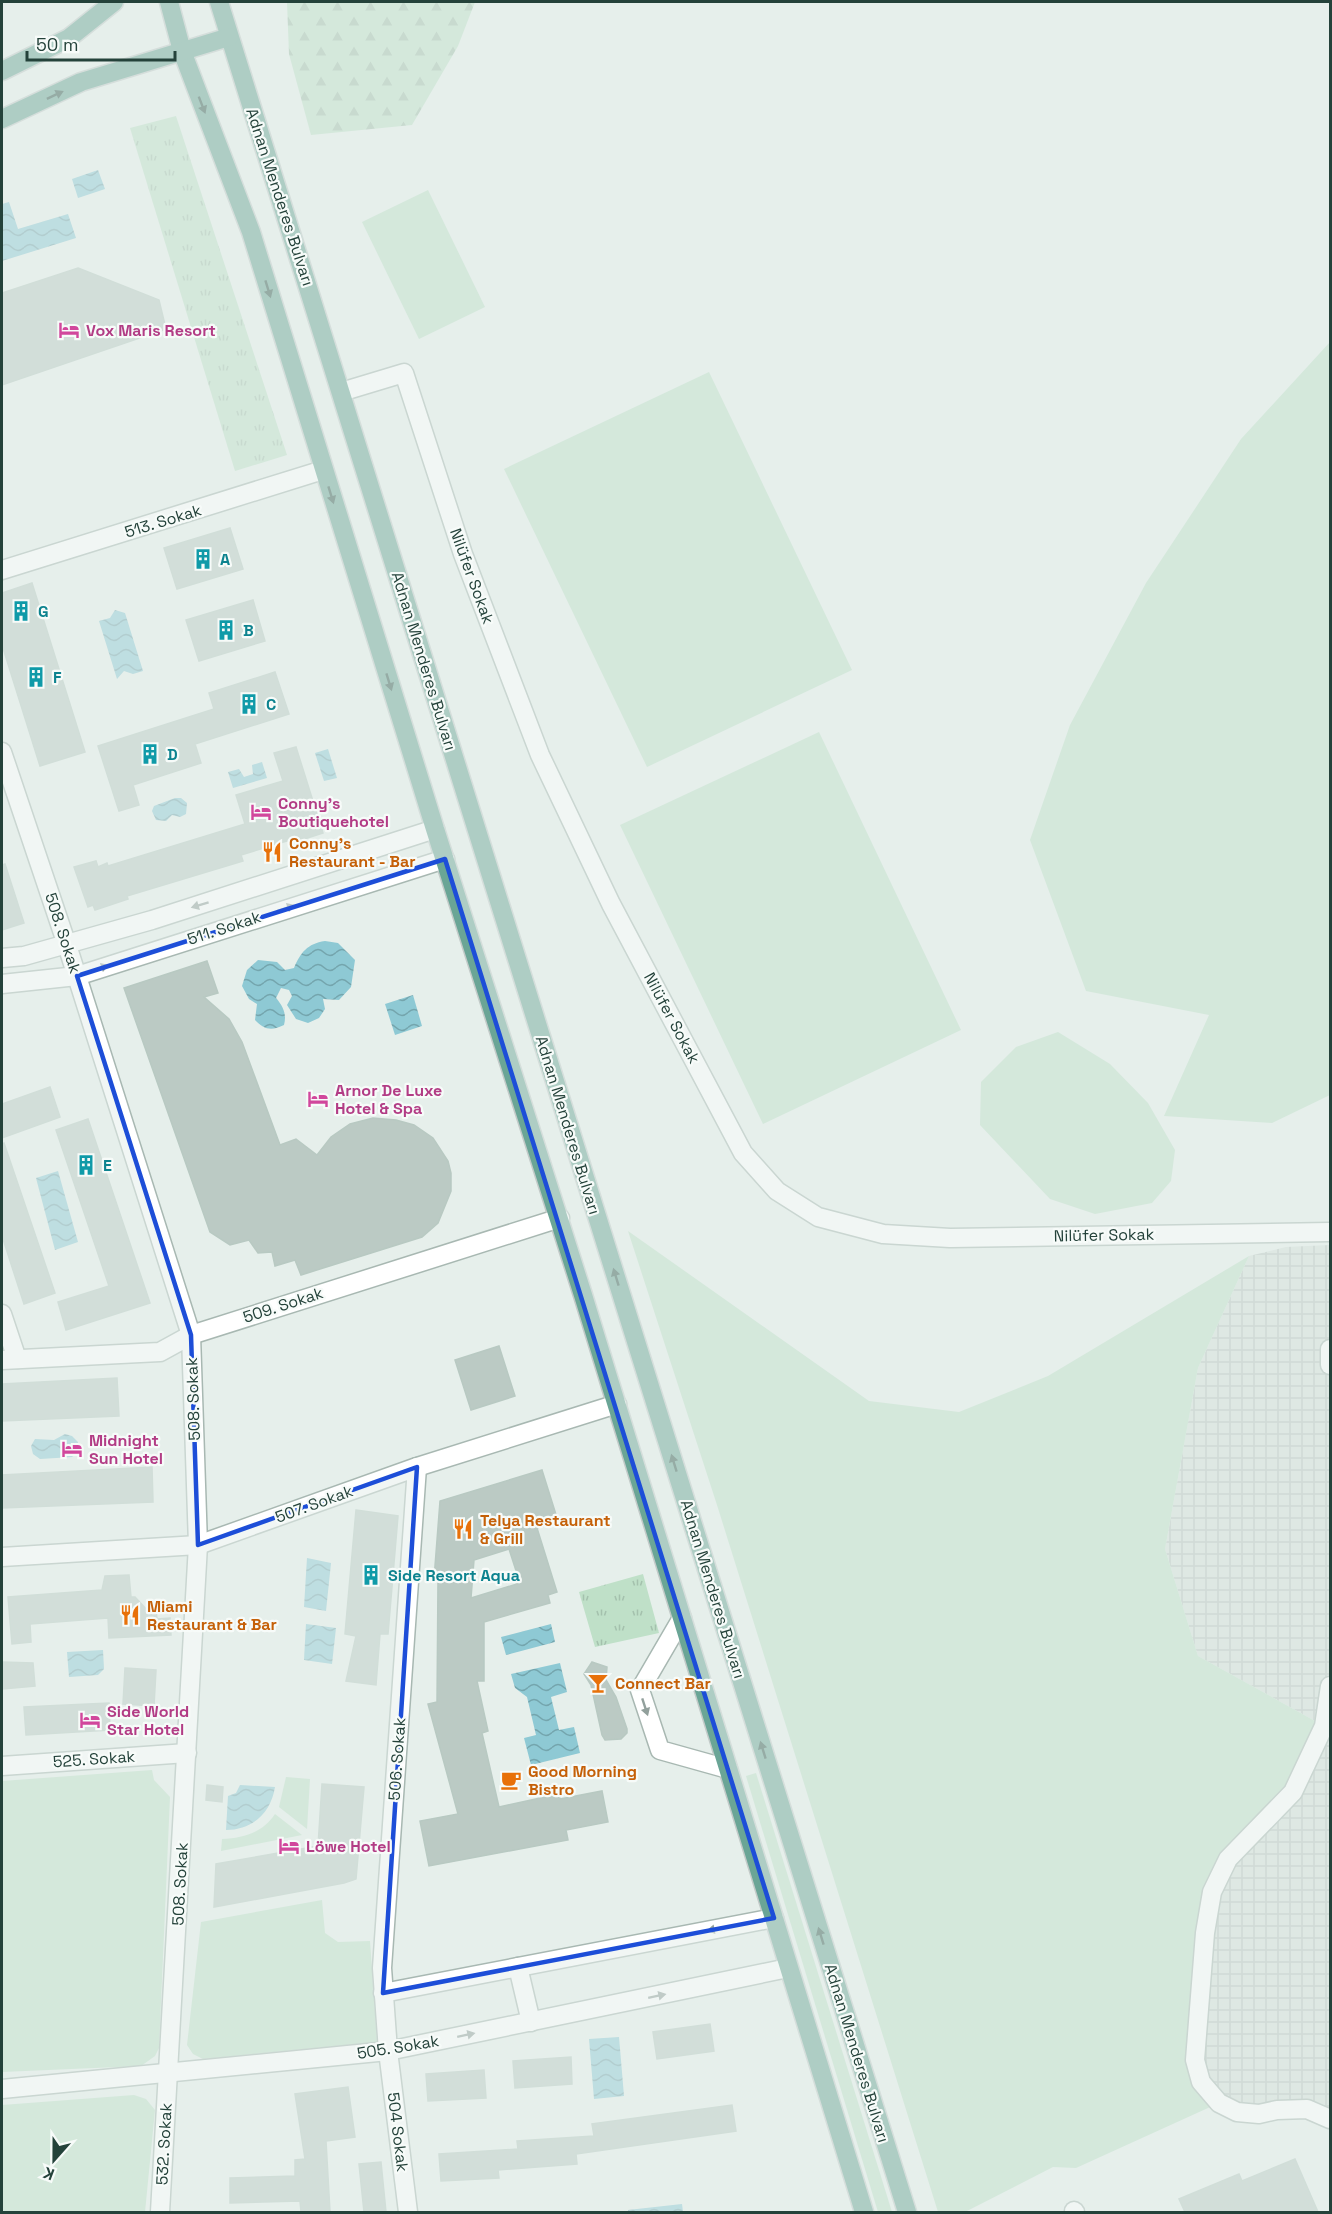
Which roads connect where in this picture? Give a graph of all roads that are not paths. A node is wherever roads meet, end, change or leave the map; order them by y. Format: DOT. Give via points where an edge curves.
graph roads {
  1 [pos="114,2"];
  2 [pos="169,2"];
  3 [pos="219,2"];
  4 [pos="229,37"];
  5 [pos="182,51"];
  6 [pos="2,71"];
  7 [pos="2,119"];
  8 [pos="341,392"];
  9 [pos="323,470"];
  10 [pos="2,570"];
  11 [pos="2,752"];
  12 [pos="435,829"];
  13 [pos="445,859"];
  14 [pos="67,945"];
  15 [pos="2,958"];
  16 [pos="77,976"];
  17 [pos="2,984"];
  18 [pos="560,1218"];
  19 [pos="1330,1232"];
  20 [pos="2,1314"];
  21 [pos="190,1335"];
  22 [pos="1330,1349"];
  23 [pos="9,1360"];
  24 [pos="1330,1365"];
  25 [pos="617,1404"];
  26 [pos="417,1467"];
  27 [pos="198,1545"];
  28 [pos="2,1557"];
  29 [pos="682,1618"];
  30 [pos="1330,1686"];
  31 [pos="187,1753"];
  32 [pos="2,1766"];
  33 [pos="728,1769"];
  34 [pos="774,1918"];
  35 [pos="518,1967"];
  36 [pos="788,1968"];
  37 [pos="383,1994"];
  38 [pos="531,2022"];
  39 [pos="388,2051"];
  40 [pos="168,2075"];
  41 [pos="2,2089"];
  42 [pos="1330,2118"];
  43 [pos="160,2212"];
  44 [pos="408,2212"];
  45 [pos="864,2212"];
  46 [pos="907,2212"];
  1 -- 6 [label="main road" via="69,38"];
  2 -- 5 [label="main road"];
  3 -- 4 [label="main road, Adnan Menderes Bulvarı"];
  4 -- 5 [label="main road"];
  4 -- 8 [label="main road, Adnan Menderes Bulvarı"];
  7 -- 5 [label="main road, one-way" via="81,82"];
  5 -- 9 [label="main road, one-way" via="250,232"];
  8 -- 19 [label="street, Nilüfer Sokak" via="404,373 463,554 540,755 611,904 743,1153 777,1191 818,1217 883,1234 950,1238"];
  46 -- 8 [label="main road, Adnan Menderes Bulvarı, one-way"];
  9 -- 10 [label="street, 513. Sokak"];
  9 -- 12 [label="main road, one-way"];
  11 -- 14 [label="street, 508. Sokak"];
  12 -- 13 [label="main road"];
  12 -- 14 [label="street, 511. Sokak, one-way"];
  16 -- 13 [label="street, 511. Sokak, one-way"];
  13 -- 18 [label="main road"];
  14 -- 15 [label="street, 511. Sokak"];
  14 -- 16 [label="street, 508. Sokak"];
  16 -- 17 [label="street, 511. Sokak"];
  16 -- 21 [label="street, 508. Sokak"];
  18 -- 21 [label="street, 509. Sokak"];
  18 -- 25 [label="main road"];
  20 -- 23 [label="street"];
  21 -- 23 [label="street, 509. Sokak" via="160,1352"];
  21 -- 27 [label="street, 508. Sokak"];
  22 -- 24 [label="street"];
  25 -- 26 [label="street, 507. Sokak"];
  25 -- 29 [label="main road"];
  26 -- 27 [label="street, 507. Sokak"];
  26 -- 37 [label="street, 506. Sokak"];
  27 -- 28 [label="street, 507. Sokak"];
  27 -- 31 [label="street, 508. Sokak"];
  29 -- 33 [label="main road"];
  29 -- 33 [label="street, one-way" via="640,1690 660,1750"];
  30 -- 42 [label="street" via="1324,1726 1293,1792 1228,1859 1212,1892 1195,2060 1201,2082 1219,2103 1237,2112 1307,2109"];
  31 -- 32 [label="street, 525. Sokak"];
  31 -- 40 [label="street, 508. Sokak"];
  33 -- 34 [label="main road"];
  34 -- 35 [label="street, one-way"];
  34 -- 36 [label="main road"];
  35 -- 37 [label="street"];
  35 -- 38 [label="street"];
  38 -- 36 [label="street, 505. Sokak, one-way"];
  36 -- 45 [label="main road"];
  37 -- 39 [label="street, 506. Sokak"];
  39 -- 38 [label="street, 505. Sokak, one-way"];
  39 -- 40 [label="street, 505. Sokak"];
  39 -- 44 [label="street, 504 Sokak"];
  40 -- 41 [label="street, 505. Sokak"];
  40 -- 43 [label="street, 532. Sokak"];
}
